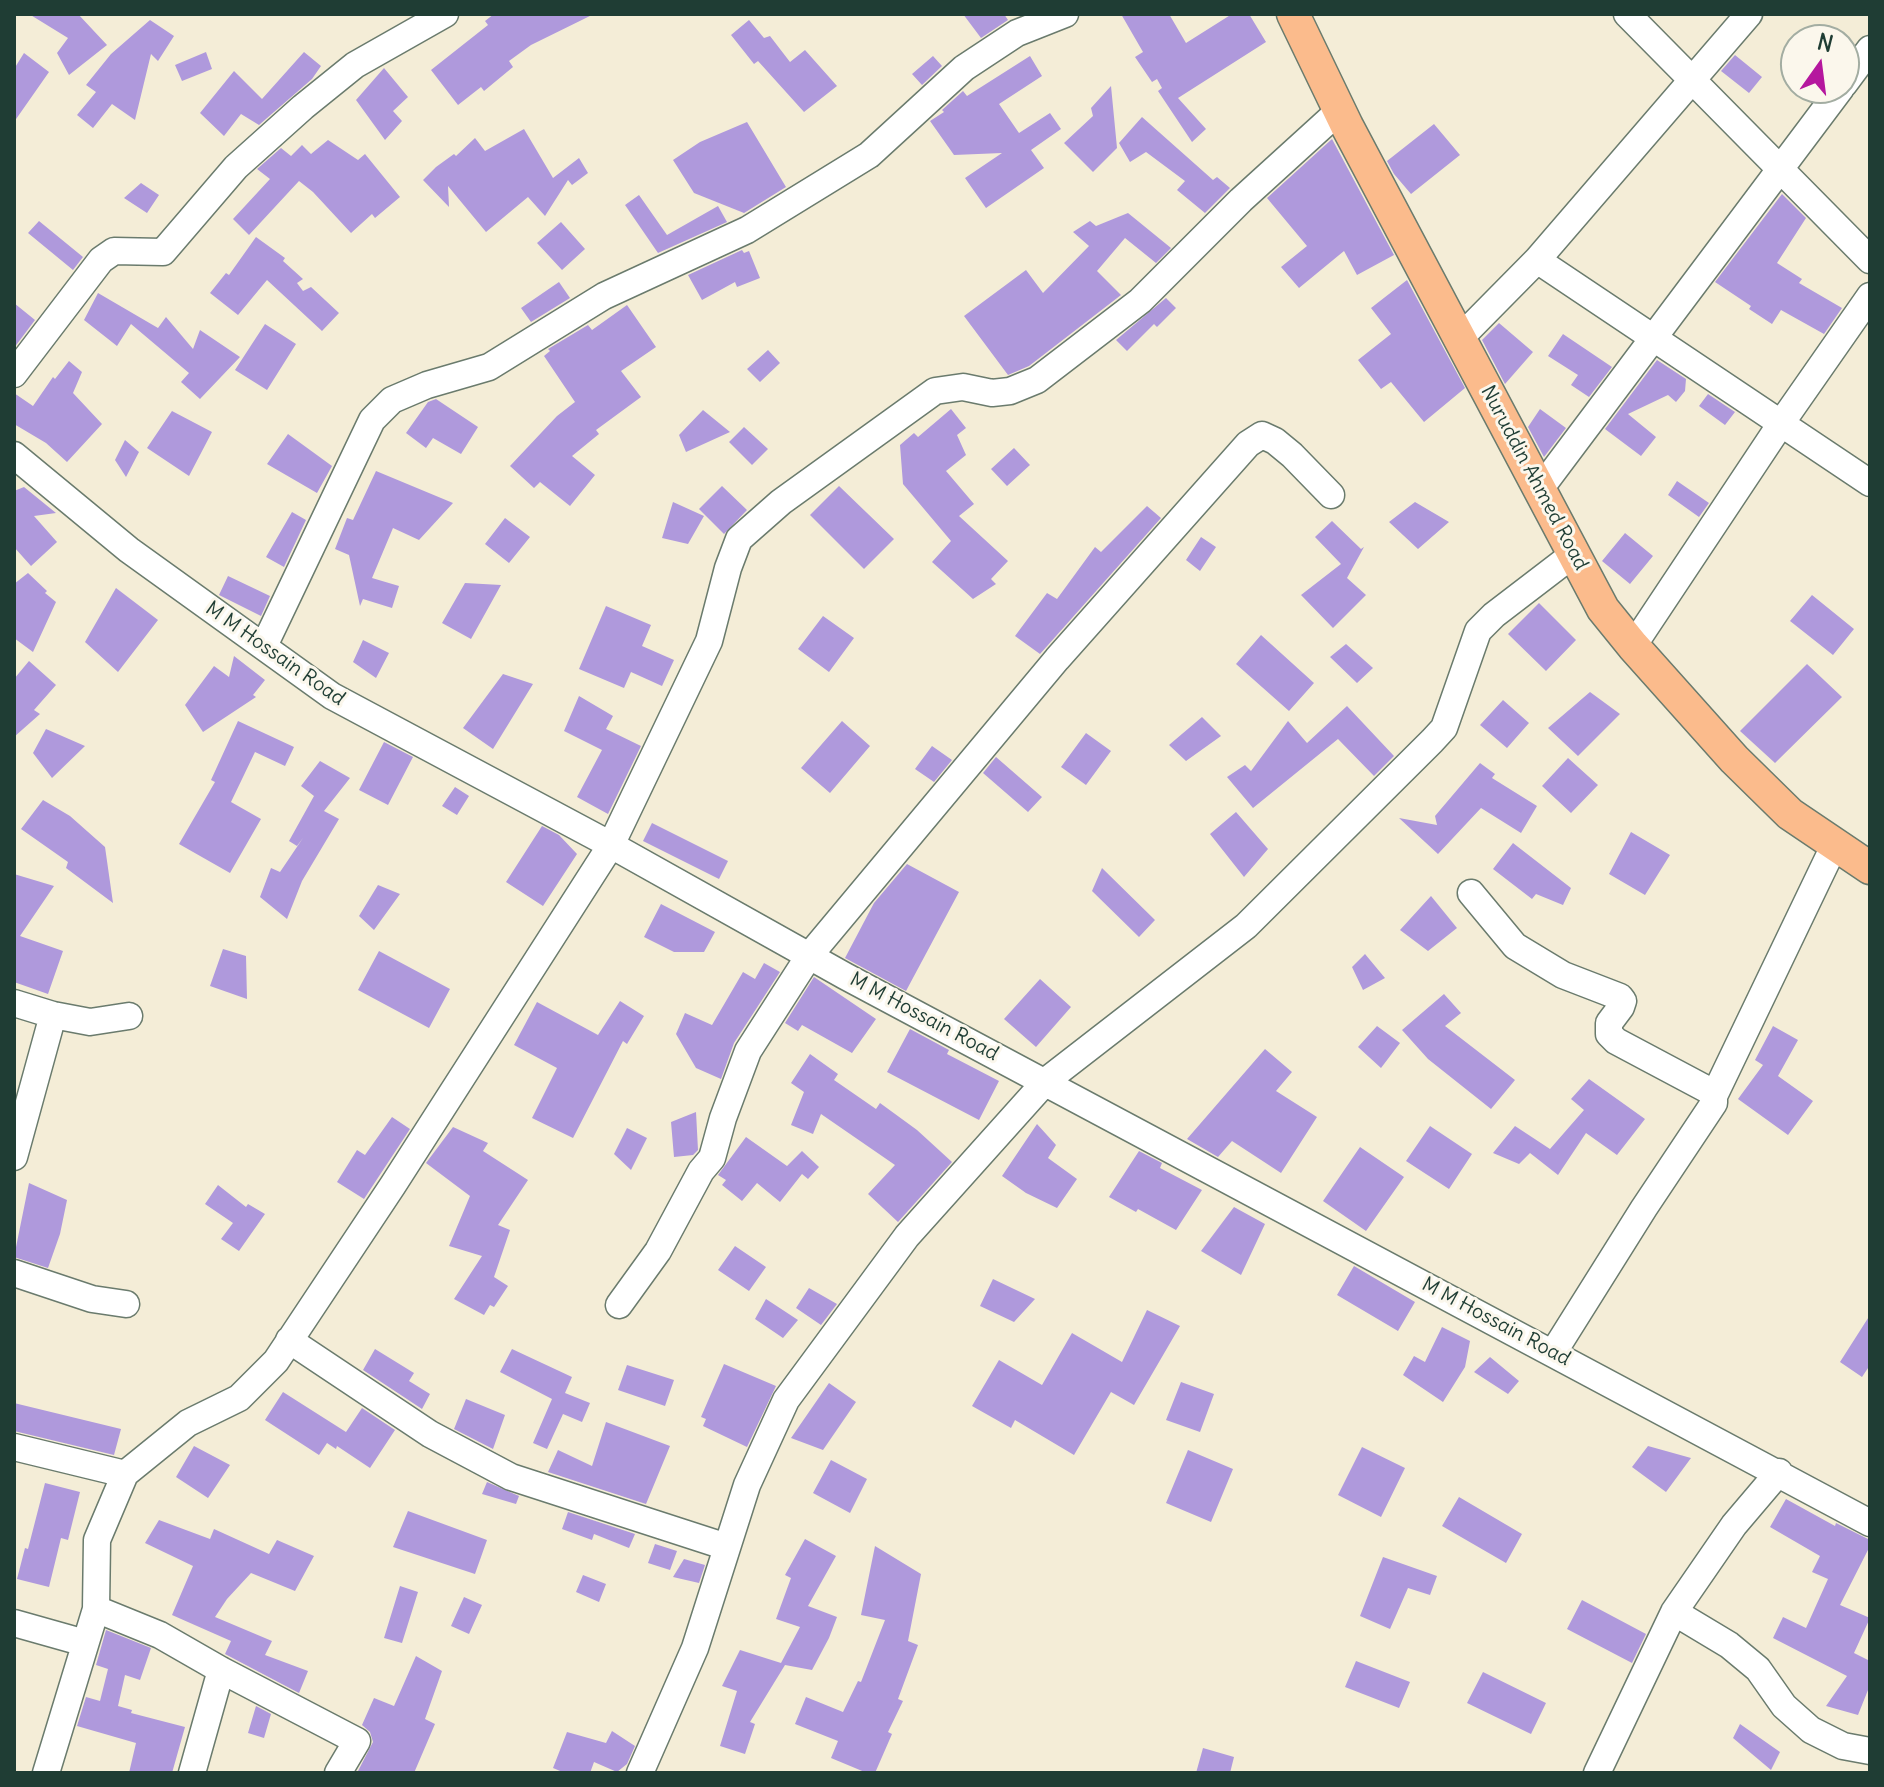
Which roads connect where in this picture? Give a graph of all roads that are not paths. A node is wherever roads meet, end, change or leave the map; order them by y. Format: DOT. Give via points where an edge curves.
graph roads {
  1 [pos="445,14"];
  2 [pos="1065,14"];
  3 [pos="1293,14"];
  4 [pos="1627,14"];
  5 [pos="1749,14"];
  6 [pos="1691,80"];
  7 [pos="1829,104"];
  8 [pos="1340,110"];
  9 [pos="1780,170"];
  10 [pos="1537,260"];
  11 [pos="1870,260"];
  12 [pos="1870,296"];
  13 [pos="1654,337"];
  14 [pos="1460,338"];
  15 [pos="14,374"];
  16 [pos="1782,422"];
  17 [pos="14,455"];
  18 [pos="1870,483"];
  19 [pos="1540,489"];
  20 [pos="1331,495"];
  21 [pos="1575,553"];
  22 [pos="264,646"];
  23 [pos="1633,646"];
  24 [pos="1835,844"];
  25 [pos="611,845"];
  26 [pos="1870,868"];
  27 [pos="1471,893"];
  28 [pos="809,956"];
  29 [pos="14,1003"];
  30 [pos="53,1015"];
  31 [pos="129,1016"];
  32 [pos="1046,1081"];
  33 [pos="1714,1096"];
  34 [pos="14,1157"];
  35 [pos="14,1273"];
  36 [pos="126,1304"];
  37 [pos="619,1305"];
  38 [pos="289,1340"];
  39 [pos="1553,1353"];
  40 [pos="14,1447"];
  41 [pos="1779,1472"];
  42 [pos="125,1474"];
  43 [pos="1870,1523"];
  44 [pos="727,1547"];
  45 [pos="96,1609"];
  46 [pos="1674,1612"];
  47 [pos="14,1623"];
  48 [pos="85,1643"];
  49 [pos="221,1670"];
  50 [pos="1870,1751"];
  51 [pos="46,1773"];
  52 [pos="192,1773"];
  53 [pos="338,1773"];
  54 [pos="640,1773"];
  55 [pos="1597,1773"];
  1 -- 15 [label="street" via="355,65 303,107 236,167 163,252 114,251 101,260"];
  2 -- 22 [label="street" via="1017,33 964,68 869,155 747,230 604,296 489,367 392,400 372,420"];
  3 -- 8 [label="main road, Nuruddin Ahmed Road"];
  4 -- 6 [label="street"];
  5 -- 6 [label="street"];
  6 -- 9 [label="street"];
  6 -- 10 [label="street"];
  7 -- 9 [label="street"];
  8 -- 14 [label="main road, Nuruddin Ahmed Road"];
  8 -- 25 [label="street" via="1140,301 1037,380 992,393 963,387 935,391 781,502 739,539 709,641"];
  9 -- 11 [label="street"];
  9 -- 13 [label="street"];
  10 -- 13 [label="street"];
  10 -- 14 [label="street"];
  12 -- 16 [label="street"];
  13 -- 16 [label="street"];
  13 -- 19 [label="street"];
  14 -- 19 [label="main road, Nuruddin Ahmed Road"];
  16 -- 18 [label="street"];
  16 -- 23 [label="street"];
  17 -- 22 [label="street, M M Hossain Road" via="129,550"];
  19 -- 21 [label="main road, Nuruddin Ahmed Road"];
  20 -- 28 [label="street" via="1275,441 1262,435 1248,444 1057,659"];
  21 -- 23 [label="main road, Nuruddin Ahmed Road" via="1603,609"];
  21 -- 32 [label="street" via="1478,631 1444,728 1411,763 1246,926"];
  22 -- 25 [label="street, M M Hossain Road" via="332,696"];
  23 -- 24 [label="main road, Nuruddin Ahmed Road" via="1756,781 1790,814"];
  24 -- 26 [label="main road, Nuruddin Ahmed Road"];
  24 -- 33 [label="street"];
  25 -- 28 [label="street, M M Hossain Road"];
  25 -- 38 [label="street"];
  27 -- 33 [label="street" via="1515,946 1563,975 1620,997 1621,1007 1609,1023 1616,1041"];
  28 -- 32 [label="street, M M Hossain Road"];
  28 -- 37 [label="street" via="748,1051 712,1158 658,1251"];
  29 -- 30 [label="street"];
  30 -- 31 [label="street" via="90,1022"];
  30 -- 34 [label="street"];
  32 -- 39 [label="street, M M Hossain Road"];
  32 -- 44 [label="street" via="907,1236 786,1400 747,1485"];
  33 -- 39 [label="street"];
  35 -- 36 [label="street" via="92,1299"];
  38 -- 42 [label="street" via="239,1398 188,1423"];
  38 -- 44 [label="street" via="430,1434 511,1477"];
  39 -- 41 [label="street, M M Hossain Road"];
  40 -- 42 [label="street"];
  41 -- 43 [label="street, M M Hossain Road"];
  41 -- 46 [label="street" via="1734,1525"];
  42 -- 45 [label="street" via="97,1540"];
  44 -- 54 [label="street" via="695,1648"];
  45 -- 48 [label="street"];
  45 -- 49 [label="street" via="160,1635"];
  46 -- 50 [label="street" via="1758,1669 1784,1706 1811,1730 1843,1746"];
  46 -- 55 [label="street"];
  47 -- 48 [label="street"];
  48 -- 51 [label="street"];
  49 -- 52 [label="street"];
  49 -- 53 [label="street" via="357,1741"];
}
